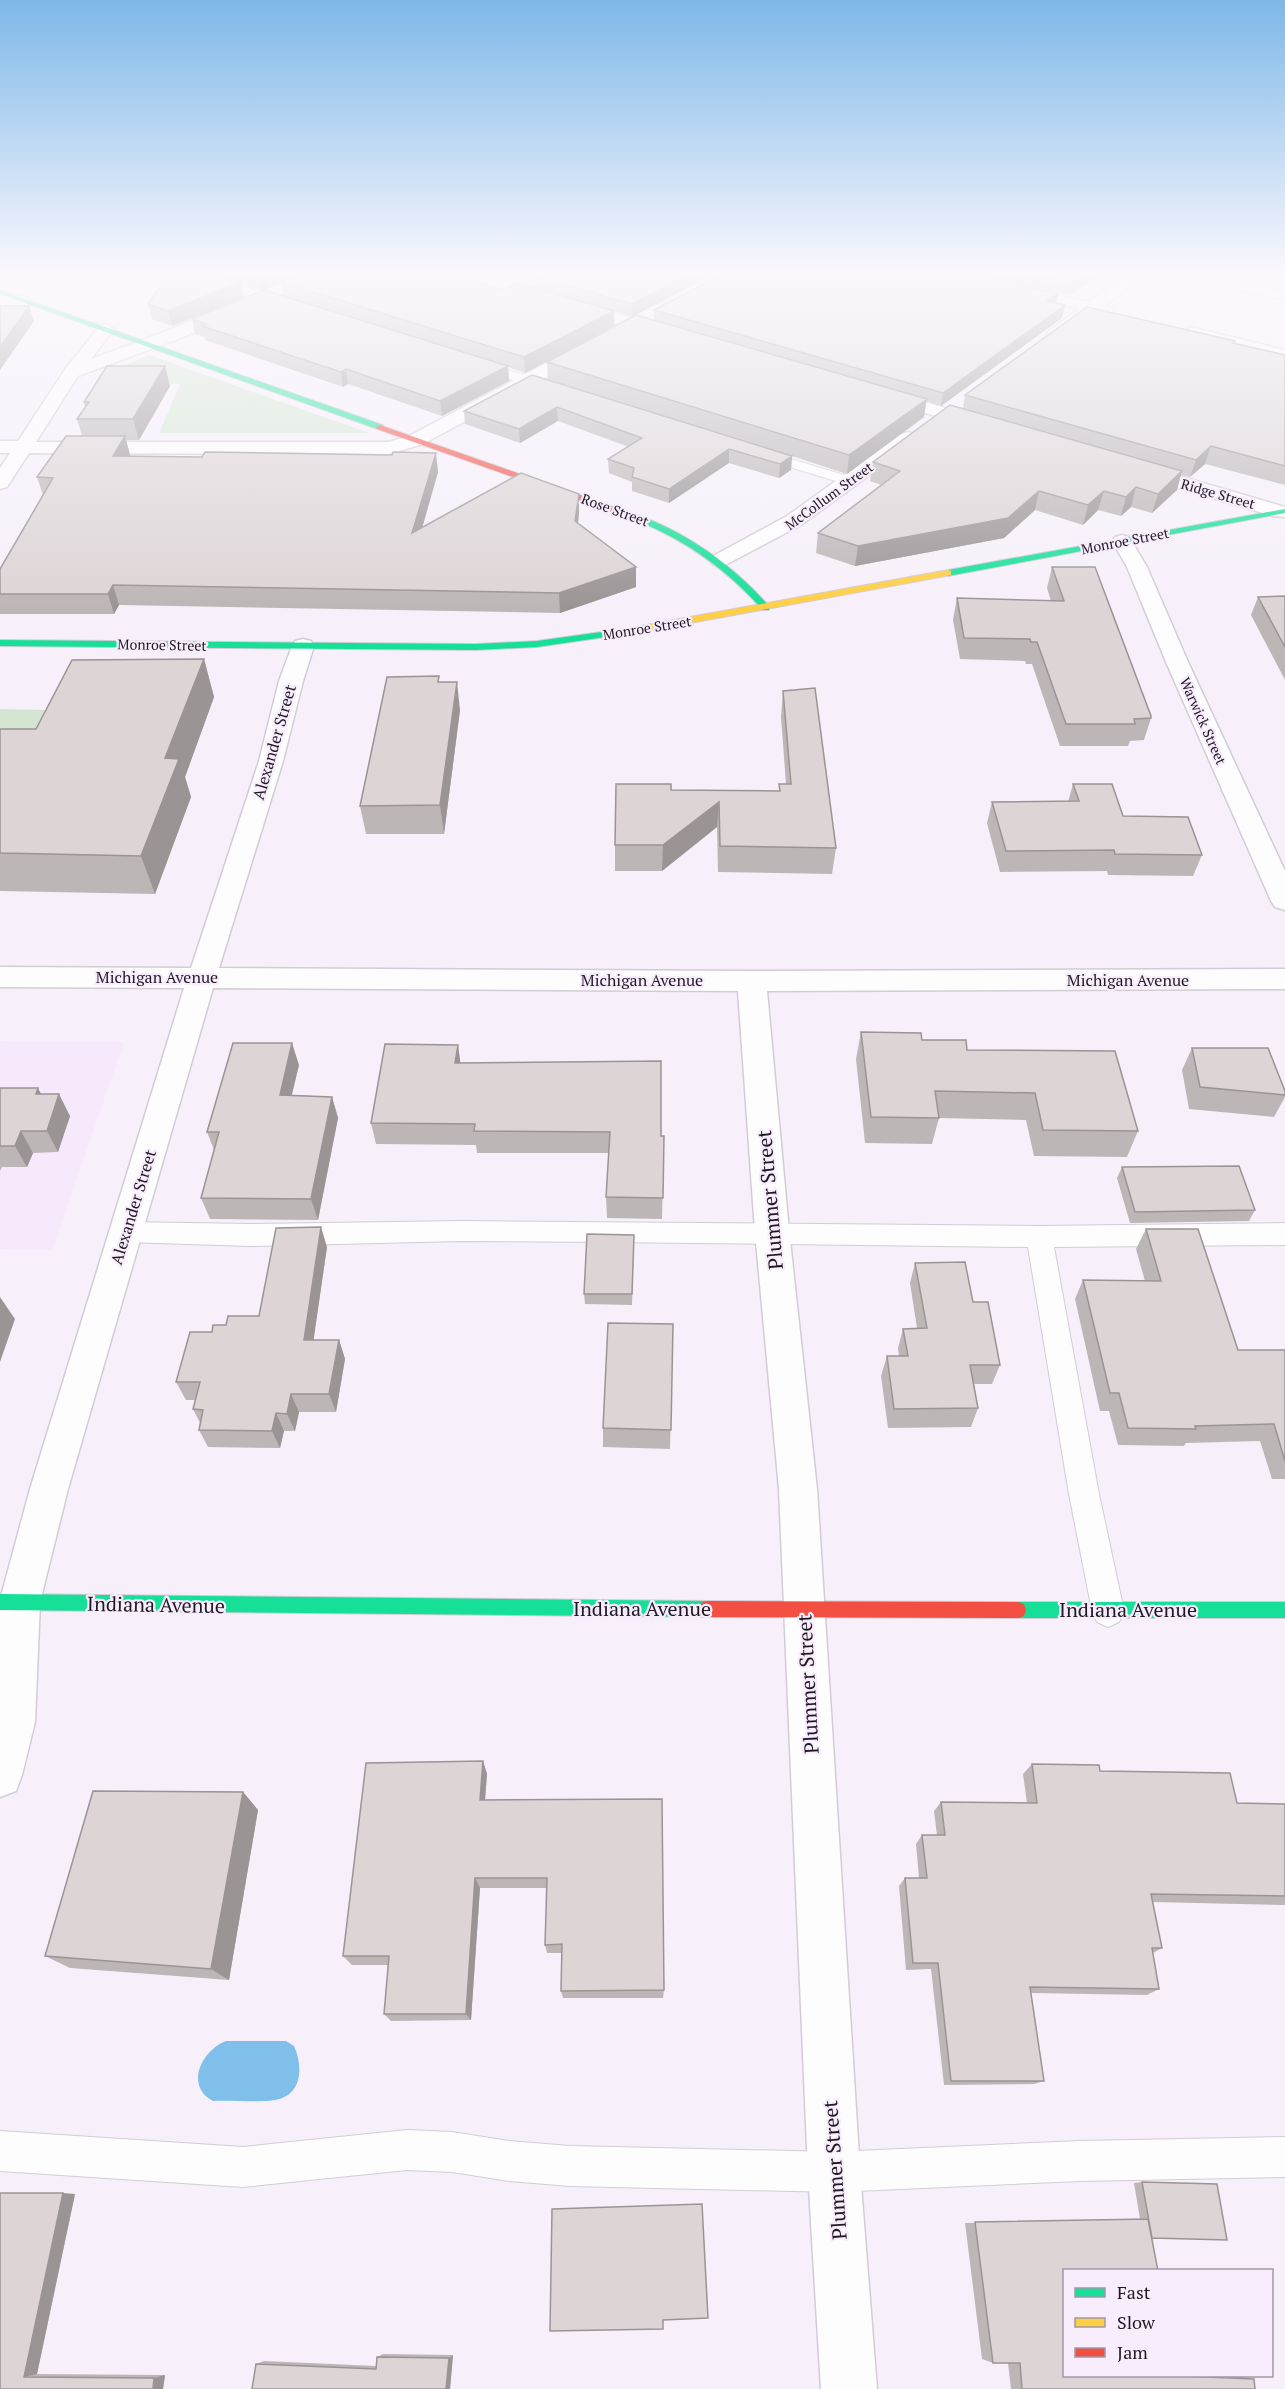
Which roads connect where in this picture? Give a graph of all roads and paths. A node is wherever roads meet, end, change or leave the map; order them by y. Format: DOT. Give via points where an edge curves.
graph roads {
  1 [pos="63,386"];
  2 [pos="267,386"];
  3 [pos="516,386"];
  4 [pos="544,386"];
  5 [pos="861,389"];
  6 [pos="563,392"];
  7 [pos="961,401"];
  8 [pos="943,412"];
  9 [pos="1004,430"];
  10 [pos="416,440"];
  11 [pos="24,446"];
  12 [pos="0,447"];
  13 [pos="742,448"];
  14 [pos="1121,465"];
  15 [pos="849,481"];
  16 [pos="0,483"];
  17 [pos="1283,511"];
  18 [pos="1122,541"];
  19 [pos="720,560"];
  20 [pos="766,608"];
  21 [pos="0,643"];
  22 [pos="303,646"];
  23 [pos="1285,901"];
  24 [pos="0,977"];
  25 [pos="202,977"];
  26 [pos="1285,979"];
  27 [pos="752,981"];
  28 [pos="772,1231"];
  29 [pos="126,1232"];
  30 [pos="1285,1234"];
  31 [pos="1039,1237"];
  32 [pos="10,1602"];
  33 [pos="804,1610"];
  34 [pos="1285,1610"];
  35 [pos="1108,1611"];
  36 [pos="0,1775"];
  37 [pos="0,2151"];
  38 [pos="1285,2157"];
  39 [pos="834,2172"];
  40 [pos="849,2389"];
  1 -- 11 [label="street"];
  2 -- 10 [label="main road, Rose Street"];
  3 -- 10 [label="street"];
  4 -- 6 [label="lane"];
  5 -- 8 [label="street"];
  7 -- 8 [label="street, McCollum Street"];
  8 -- 9 [label="street"];
  8 -- 15 [label="street, McCollum Street"];
  10 -- 11 [label="street" via="389,448"];
  10 -- 19 [label="main road, Rose Street" via="654,524 703,547"];
  11 -- 12 [label="street"];
  11 -- 16 [label="street"];
  13 -- 15 [label="lane"];
  14 -- 17 [label="street, Ridge Street"];
  15 -- 19 [label="street, McCollum Street" via="787,527"];
  17 -- 18 [label="main road, Monroe Street"];
  18 -- 20 [label="main road, Monroe Street"];
  18 -- 23 [label="street, Warwick Street"];
  19 -- 20 [label="main road, Rose Street"];
  20 -- 22 [label="main road, Monroe Street" via="537,644"];
  21 -- 22 [label="main road, Monroe Street"];
  22 -- 25 [label="street, Alexander Street"];
  24 -- 25 [label="street, Michigan Avenue"];
  25 -- 27 [label="street, Michigan Avenue"];
  25 -- 29 [label="street, Alexander Street"];
  26 -- 27 [label="street, Michigan Avenue"];
  27 -- 28 [label="street, Plummer Street"];
  28 -- 29 [label="lane" via="179,1235"];
  28 -- 31 [label="lane"];
  28 -- 33 [label="street, Plummer Street" via="798,1489"];
  29 -- 32 [label="street, Alexander Street"];
  30 -- 31 [label="lane"];
  31 -- 35 [label="lane"];
  32 -- 33 [label="main road, Indiana Avenue"];
  32 -- 36 [label="street, Alexander Street" via="13,1722"];
  33 -- 35 [label="main road, Indiana Avenue"];
  33 -- 39 [label="street, Plummer Street"];
  34 -- 35 [label="main road, Indiana Avenue"];
  37 -- 39 [label="lane" via="243,2167 407,2150 570,2166"];
  38 -- 39 [label="lane"];
  39 -- 40 [label="street, Plummer Street"];
}
